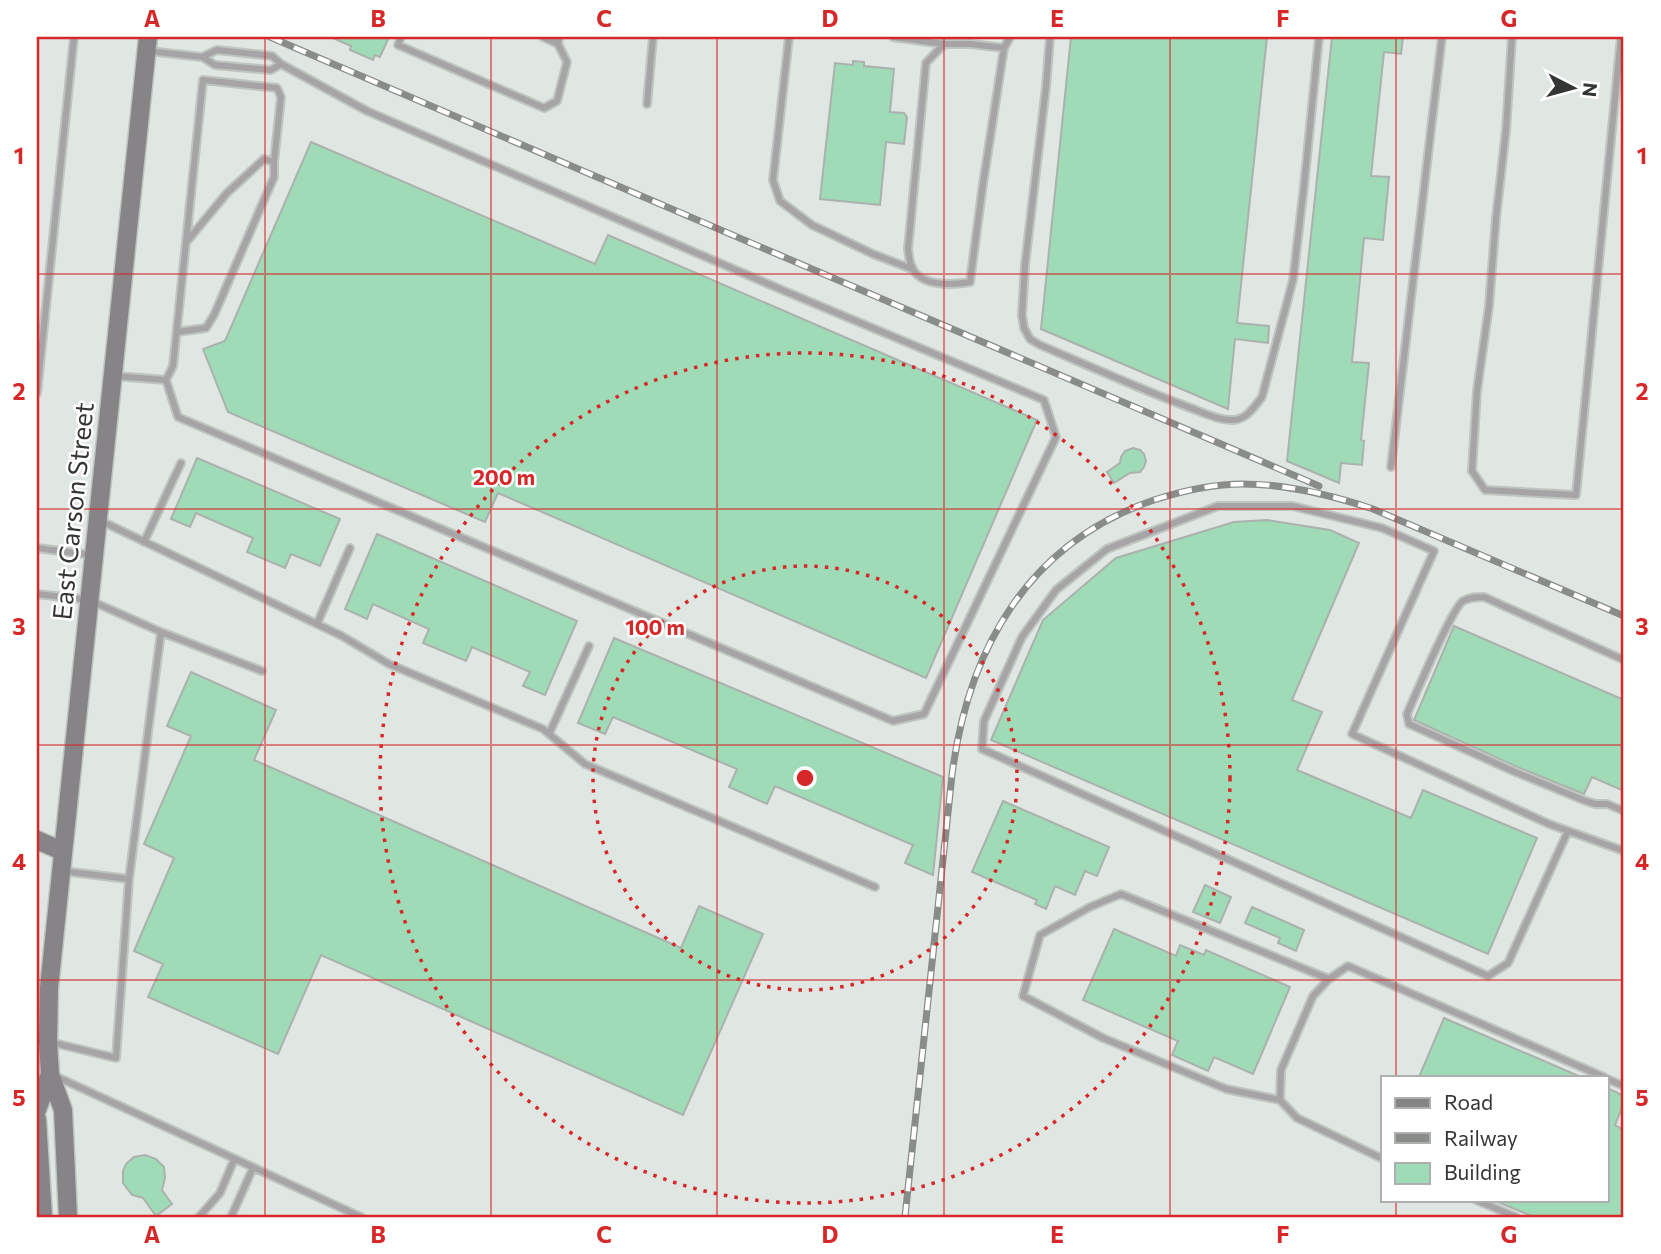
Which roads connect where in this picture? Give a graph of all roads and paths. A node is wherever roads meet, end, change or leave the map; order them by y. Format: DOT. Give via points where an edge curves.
graph roads {
  1 [pos="74,37"];
  2 [pos="401,37"];
  3 [pos="542,37"];
  4 [pos="653,37"];
  5 [pos="789,37"];
  6 [pos="893,37"];
  7 [pos="1010,37"];
  8 [pos="1050,37"];
  9 [pos="1319,37"];
  10 [pos="1442,37"];
  11 [pos="1511,37"];
  12 [pos="1621,37"];
  13 [pos="559,40"];
  14 [pos="147,44"];
  15 [pos="944,44"];
  16 [pos="1004,48"];
  17 [pos="202,57"];
  18 [pos="281,64"];
  19 [pos="647,104"];
  20 [pos="274,162"];
  21 [pos="186,242"];
  22 [pos="912,269"];
  23 [pos="177,332"];
  24 [pos="112,376"];
  25 [pos="166,380"];
  26 [pos="37,393"];
  27 [pos="181,463"];
  28 [pos="1391,467"];
  29 [pos="97,520"];
  30 [pos="144,542"];
  31 [pos="37,548"];
  32 [pos="350,548"];
  33 [pos="93,555"];
  34 [pos="37,594"];
  35 [pos="89,600"];
  36 [pos="317,624"];
  37 [pos="161,632"];
  38 [pos="589,646"];
  39 [pos="1624,660"];
  40 [pos="262,671"];
  41 [pos="549,734"];
  42 [pos="1624,811"];
  43 [pos="1568,831"];
  44 [pos="37,841"];
  45 [pos="62,851"];
  46 [pos="1624,851"];
  47 [pos="37,857"];
  48 [pos="60,871"];
  49 [pos="129,879"];
  50 [pos="875,887"];
  51 [pos="1329,979"];
  52 [pos="48,1042"];
  53 [pos="50,1074"];
  54 [pos="1600,1076"];
  55 [pos="1280,1100"];
  56 [pos="37,1110"];
  57 [pos="37,1119"];
  58 [pos="1381,1158"];
  59 [pos="234,1160"];
  60 [pos="253,1168"];
  61 [pos="1481,1202"];
  62 [pos="43,1217"];
  63 [pos="68,1217"];
  64 [pos="199,1217"];
  65 [pos="231,1217"];
  66 [pos="361,1217"];
  67 [pos="1516,1217"];
  1 -- 26 [label="lane"];
  2 -- 13 [label="lane" via="398,45 544,108 557,101 567,62"];
  3 -- 13 [label="lane"];
  4 -- 19 [label="lane"];
  5 -- 22 [label="lane" via="773,180 780,201 813,225"];
  6 -- 15 [label="lane"];
  7 -- 16 [label="lane"];
  8 -- 9 [label="lane" via="1025,265 1024,328 1040,345 1147,392 1225,420 1237,420 1262,397 1293,280"];
  10 -- 28 [label="lane"];
  11 -- 12 [label="lane" via="1472,471 1485,489 1576,495"];
  14 -- 17 [label="lane"];
  14 -- 24 [label="main road, East Carson Street"];
  15 -- 16 [label="lane"];
  15 -- 22 [label="lane" via="926,63 908,249"];
  16 -- 22 [label="lane" via="970,282 925,280"];
  17 -- 18 [label="lane" via="215,65 271,70"];
  17 -- 18 [label="lane" via="217,50 272,56"];
  18 -- 25 [label="lane" via="367,111 1044,400 1056,437 924,714 893,721 178,417"];
  20 -- 21 [label="lane" via="264,159 227,193"];
  20 -- 21 [label="lane" via="281,97 277,88 203,80"];
  20 -- 23 [label="lane" via="274,177 215,315 206,328"];
  21 -- 23 [label="lane"];
  23 -- 25 [label="lane" via="173,366"];
  24 -- 25 [label="lane"];
  24 -- 29 [label="main road, East Carson Street"];
  27 -- 30 [label="lane"];
  29 -- 30 [label="lane"];
  29 -- 33 [label="main road, East Carson Street"];
  30 -- 36 [label="lane"];
  31 -- 33 [label="lane"];
  32 -- 36 [label="lane"];
  33 -- 35 [label="main road, East Carson Street"];
  34 -- 35 [label="lane"];
  35 -- 37 [label="lane"];
  35 -- 45 [label="main road, East Carson Street"];
  36 -- 41 [label="lane" via="389,664"];
  37 -- 40 [label="lane"];
  37 -- 49 [label="lane"];
  38 -- 41 [label="lane"];
  39 -- 42 [label="lane" via="1484,597 1471,597 1460,602 1407,714 1409,724 1513,771 1583,800"];
  41 -- 50 [label="lane" via="585,764"];
  43 -- 43 [label="lane" via="1352,734 1434,551 1382,528 1292,506 1218,506 1107,549 1056,590 1022,637 984,721 982,749 1488,976 1508,963"];
  43 -- 46 [label="lane"];
  44 -- 45 [label="main road"];
  45 -- 47 [label="main road"];
  45 -- 48 [label="main road, East Carson Street"];
  48 -- 49 [label="lane"];
  48 -- 52 [label="main road, East Carson Street"];
  49 -- 52 [label="lane" via="116,1058"];
  51 -- 54 [label="lane" via="1348,966"];
  51 -- 55 [label="lane" via="1313,996 1281,1070"];
  51 -- 55 [label="lane" via="1121,894 1040,935 1023,996 1103,1038 1213,1084"];
  52 -- 53 [label="main road, East Carson Street"];
  53 -- 56 [label="main road, East Carson Street"];
  53 -- 59 [label="lane"];
  53 -- 63 [label="main road, East Carson Street" via="63,1110"];
  55 -- 58 [label="lane" via="1297,1118"];
  57 -- 62 [label="main road"];
  59 -- 60 [label="lane"];
  59 -- 64 [label="lane" via="219,1193"];
  60 -- 65 [label="lane"];
  60 -- 66 [label="lane"];
  61 -- 67 [label="lane"];
}
